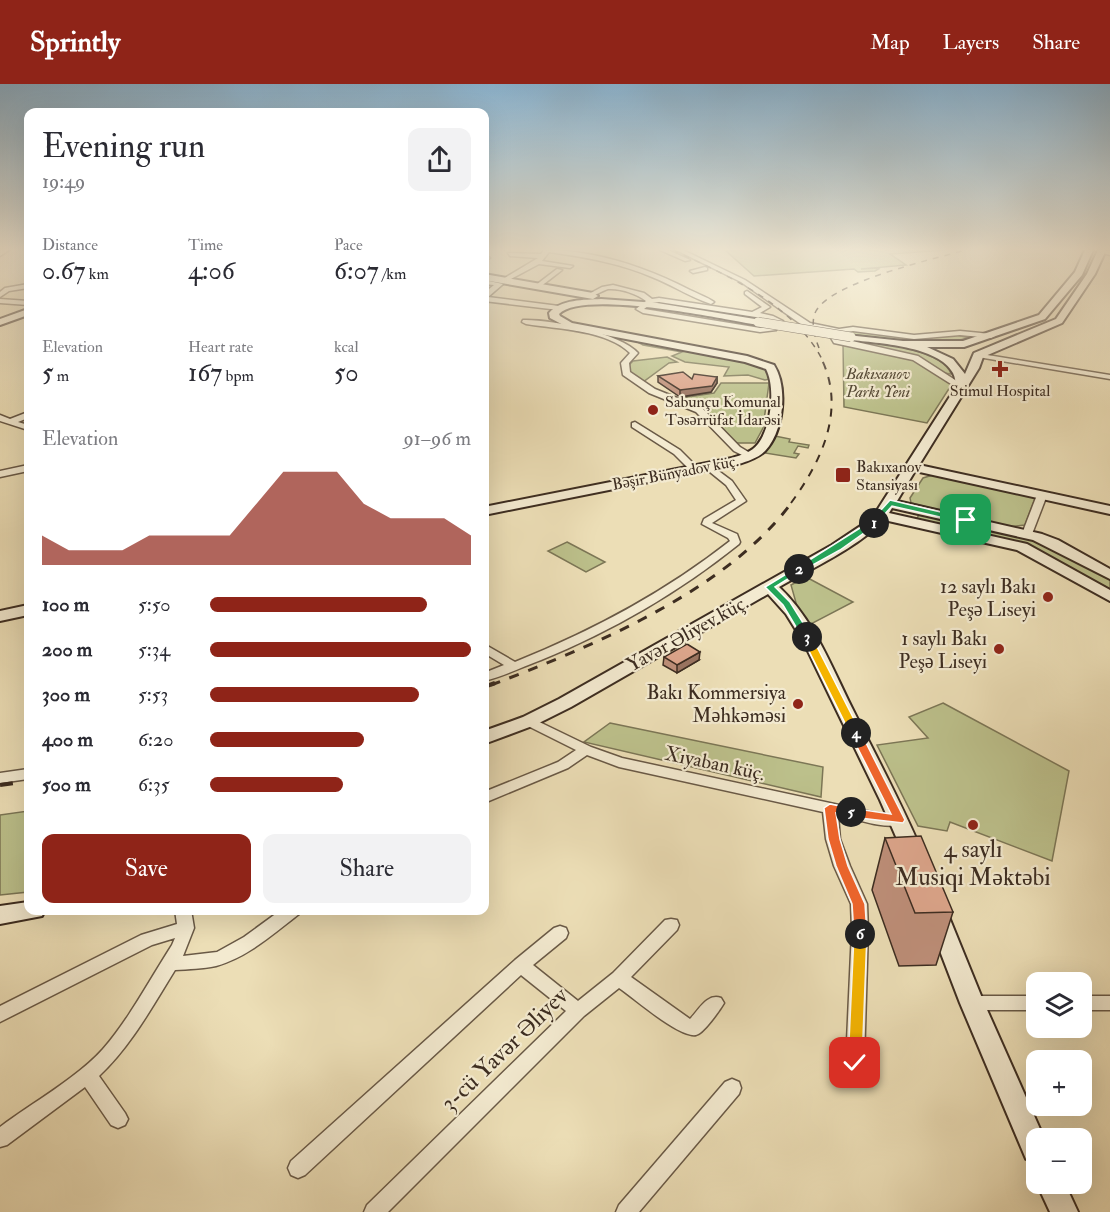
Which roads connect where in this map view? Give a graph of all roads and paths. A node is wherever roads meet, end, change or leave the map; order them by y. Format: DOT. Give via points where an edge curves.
graph roads {
  1 [pos="522,303"];
  2 [pos="555,303"];
  3 [pos="581,303"];
  4 [pos="649,303"];
  5 [pos="668,303"];
  6 [pos="673,303"];
  7 [pos="713,303"];
  8 [pos="760,303"];
  9 [pos="778,303"];
  10 [pos="1055,303"];
  11 [pos="1072,303"];
  12 [pos="541,305"];
  13 [pos="558,308"];
  14 [pos="735,311"];
  15 [pos="24,313"];
  16 [pos="756,318"];
  17 [pos="0,322"];
  18 [pos="839,331"];
  19 [pos="991,336"];
  20 [pos="1007,341"];
  21 [pos="897,344"];
  22 [pos="951,345"];
  23 [pos="978,355"];
  24 [pos="942,356"];
  25 [pos="1110,377"];
  26 [pos="962,387"];
  27 [pos="24,416"];
  28 [pos="0,418"];
  29 [pos="11,421"];
  30 [pos="0,425"];
  31 [pos="635,425"];
  32 [pos="24,426"];
  33 [pos="750,456"];
  34 [pos="708,466"];
  35 [pos="912,467"];
  36 [pos="24,469"];
  37 [pos="694,469"];
  38 [pos="0,474"];
  39 [pos="1042,495"];
  40 [pos="888,505"];
  41 [pos="489,510"];
  42 [pos="1110,510"];
  43 [pos="1027,534"];
  44 [pos="1110,575"];
  45 [pos="770,587"];
  46 [pos="1110,596"];
  47 [pos="24,611"];
  48 [pos="0,616"];
  49 [pos="489,650"];
  50 [pos="513,666"];
  51 [pos="489,675"];
  52 [pos="529,721"];
  53 [pos="489,736"];
  54 [pos="586,750"];
  55 [pos="24,775"];
  56 [pos="0,778"];
  57 [pos="489,796"];
  58 [pos="830,808"];
  59 [pos="899,820"];
  60 [pos="923,878"];
  61 [pos="931,899"];
  62 [pos="24,911"];
  63 [pos="0,915"];
  64 [pos="286,915"];
  65 [pos="184,919"];
  66 [pos="671,925"];
  67 [pos="560,933"];
  68 [pos="171,963"];
  69 [pos="521,965"];
  70 [pos="619,978"];
  71 [pos="715,1003"];
  72 [pos="972,1004"];
  73 [pos="1026,1004"];
  74 [pos="1092,1004"];
  75 [pos="1110,1004"];
  76 [pos="578,1011"];
  77 [pos="0,1014"];
  78 [pos="855,1063"];
  79 [pos="87,1075"];
  80 [pos="732,1088"];
  81 [pos="118,1119"];
  82 [pos="1026,1128"];
  83 [pos="0,1138"];
  84 [pos="298,1168"];
  85 [pos="1056,1194"];
  86 [pos="374,1212"];
  87 [pos="626,1212"];
  88 [pos="1064,1212"];
  1 -- 12 [label="street"];
  2 -- 13 [label="main road"];
  3 -- 13 [label="main road"];
  4 -- 16 [label="street" via="639,309 757,330 770,330 779,321"];
  5 -- 16 [label="main road"];
  6 -- 14 [label="street"];
  7 -- 14 [label="street"];
  8 -- 16 [label="street" via="767,308"];
  9 -- 18 [label="street" via="804,324"];
  10 -- 19 [label="main road" via="1046,314"];
  11 -- 20 [label="main road" via="1062,319"];
  12 -- 13 [label="street"];
  12 -- 33 [label="street" via="526,322 626,344 634,353 625,363 626,373 652,391 699,410 737,449"];
  13 -- 33 [label="main road, Bəşir Bünyadov küç." via="554,316 569,325 770,367 776,378 772,429 761,448"];
  14 -- 16 [label="street"];
  15 -- 17 [label="main road"];
  16 -- 21 [label="main road, bridge"];
  18 -- 19 [label="street" via="853,328 914,338 960,333"];
  18 -- 26 [label="street" via="835,338 839,342 915,358"];
  19 -- 20 [label="main road"];
  19 -- 22 [label="main road"];
  20 -- 23 [label="main road"];
  21 -- 22 [label="main road"];
  21 -- 24 [label="main road"];
  22 -- 23 [label="main road" via="970,348"];
  22 -- 24 [label="main road" via="938,349"];
  23 -- 24 [label="main road" via="964,360"];
  23 -- 25 [label="street"];
  23 -- 26 [label="main road, Yavər Əliyev küç."];
  24 -- 26 [label="main road" via="960,372"];
  26 -- 35 [label="main road, Yavər Əliyev küç."];
  27 -- 29 [label="street"];
  28 -- 29 [label="street"];
  29 -- 30 [label="street"];
  29 -- 32 [label="street"];
  31 -- 37 [label="street" via="677,452"];
  33 -- 34 [label="main road, Bəşir Bünyadov küç."];
  34 -- 37 [label="main road, Bəşir Bünyadov küç."];
  34 -- 50 [label="street" via="733,487 741,501 708,524 733,537 735,542 658,597"];
  35 -- 39 [label="main road"];
  35 -- 40 [label="main road, Yavər Əliyev küç."];
  36 -- 38 [label="street"];
  37 -- 41 [label="main road, Bəşir Bünyadov küç."];
  39 -- 42 [label="main road"];
  39 -- 43 [label="street"];
  40 -- 43 [label="main road"];
  40 -- 45 [label="main road, Yavər Əliyev küç." via="849,540"];
  40 -- 46 [label="main road" via="1022,547"];
  43 -- 44 [label="main road" via="1053,543"];
  45 -- 52 [label="main road, Yavər Əliyev küç."];
  45 -- 59 [label="main road" via="802,628"];
  47 -- 48 [label="main road"];
  49 -- 50 [label="street"];
  50 -- 51 [label="street"];
  52 -- 53 [label="main road, Yavər Əliyev küç."];
  52 -- 54 [label="street, Xiyaban küç."];
  54 -- 57 [label="street" via="563,765"];
  54 -- 58 [label="street, Xiyaban küç." via="626,764"];
  55 -- 56 [label="street"];
  58 -- 59 [label="street, Xiyaban küç."];
  58 -- 78 [label="street" via="842,866 859,904"];
  59 -- 60 [label="main road"];
  61 -- 72 [label="main road"];
  62 -- 63 [label="main road"];
  64 -- 68 [label="street" via="222,957"];
  65 -- 68 [label="street" via="185,936"];
  65 -- 77 [label="street"];
  66 -- 70 [label="street, 3-cü Yavər Əliyev"];
  67 -- 69 [label="street"];
  68 -- 79 [label="street" via="125,1034"];
  69 -- 76 [label="street"];
  69 -- 84 [label="street"];
  70 -- 71 [label="street" via="686,1026 694,1028"];
  70 -- 76 [label="street, 3-cü Yavər Əliyev"];
  72 -- 73 [label="street"];
  72 -- 82 [label="main road"];
  74 -- 75 [label="street"];
  76 -- 86 [label="street, 3-cü Yavər Əliyev"];
  79 -- 81 [label="street"];
  79 -- 83 [label="street"];
  80 -- 87 [label="street"];
  85 -- 88 [label="main road"];
}
